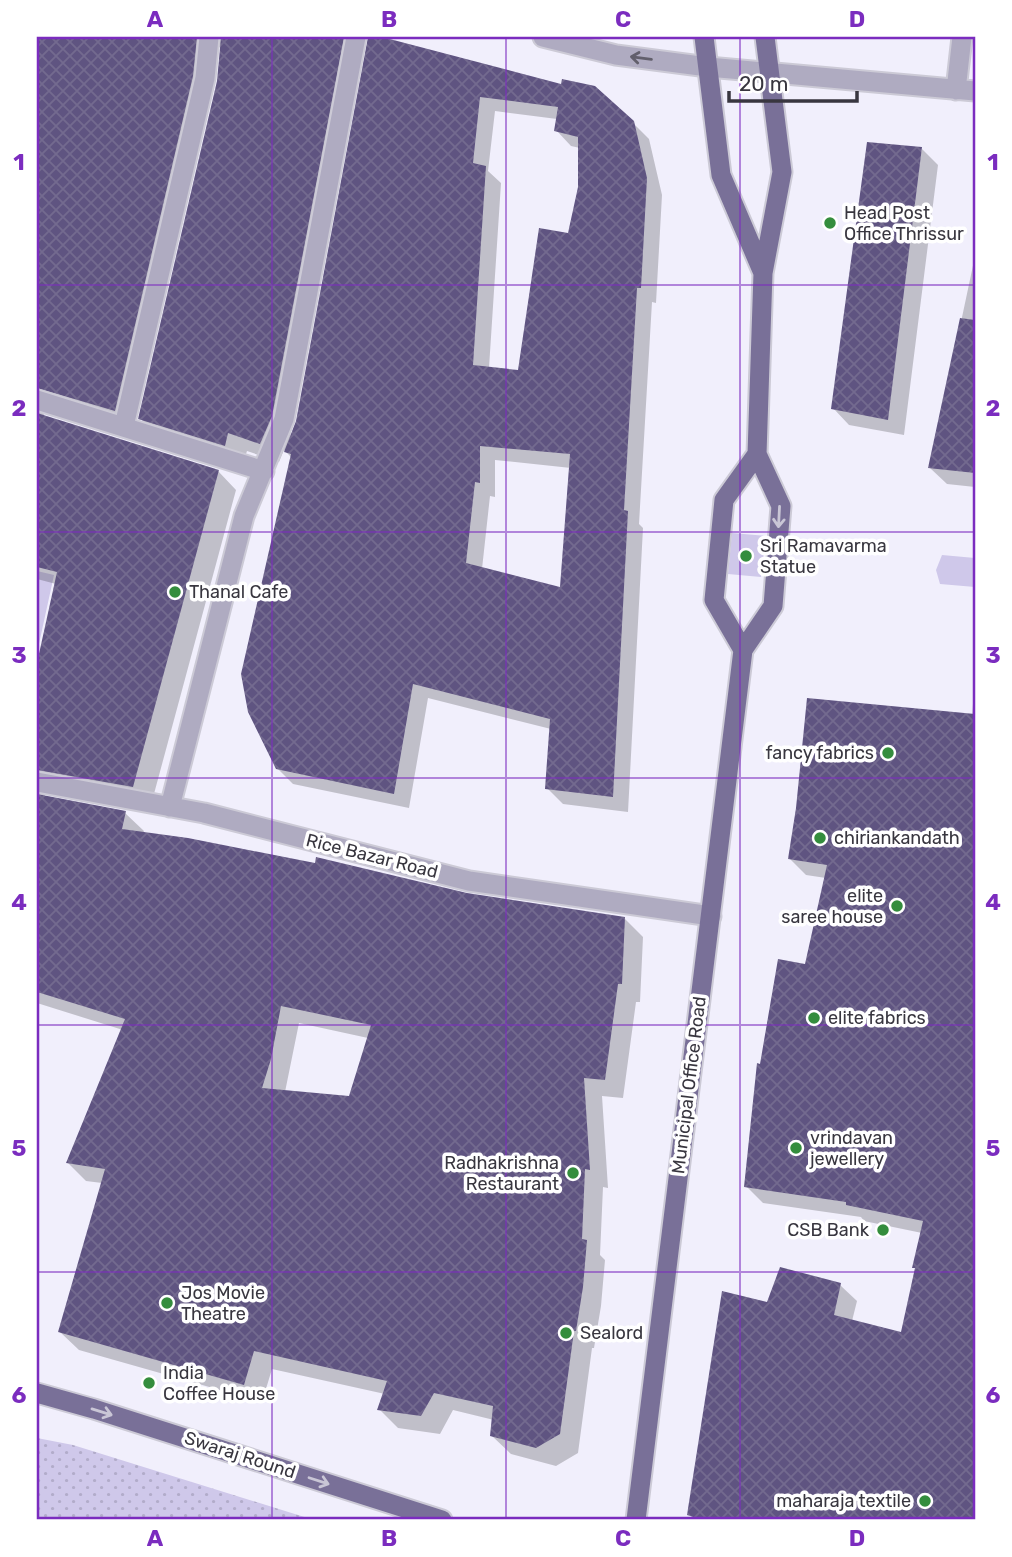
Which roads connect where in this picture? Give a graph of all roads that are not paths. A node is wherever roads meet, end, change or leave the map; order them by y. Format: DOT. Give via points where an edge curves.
graph roads {
  1 [pos="209,37"];
  2 [pos="356,37"];
  3 [pos="543,37"];
  4 [pos="704,37"];
  5 [pos="765,37"];
  6 [pos="962,37"];
  7 [pos="708,67"];
  8 [pos="770,73"];
  9 [pos="966,91"];
  10 [pos="762,273"];
  11 [pos="37,400"];
  12 [pos="124,426"];
  13 [pos="757,454"];
  14 [pos="264,471"];
  15 [pos="743,650"];
  16 [pos="37,782"];
  17 [pos="170,807"];
  18 [pos="711,916"];
  19 [pos="37,1393"];
  20 [pos="442,1520"];
  21 [pos="635,1520"];
  1 -- 12 [label="street" via="205,78"];
  2 -- 14 [label="street" via="284,419"];
  7 -- 3 [label="street, one-way" via="616,55"];
  4 -- 7 [label="main road, Municipal Office Road"];
  5 -- 8 [label="main road, Municipal Office Road"];
  6 -- 9 [label="street"];
  7 -- 8 [label="street"];
  7 -- 10 [label="main road, Municipal Office Road" via="721,175"];
  8 -- 9 [label="street"];
  8 -- 10 [label="main road, Municipal Office Road" via="782,172"];
  10 -- 13 [label="main road, Municipal Office Road"];
  11 -- 12 [label="street"];
  12 -- 14 [label="street"];
  13 -- 15 [label="main road, Municipal Office Road, one-way" via="780,506 773,606"];
  13 -- 15 [label="main road" via="724,500 715,600"];
  14 -- 17 [label="street" via="244,516"];
  15 -- 18 [label="main road, Municipal Office Road"];
  16 -- 17 [label="street, Rice Bazar Road"];
  17 -- 18 [label="street, Rice Bazar Road" via="469,881"];
  18 -- 21 [label="main road, Municipal Office Road"];
  19 -- 20 [label="main road, Swaraj Round, one-way"];
}
